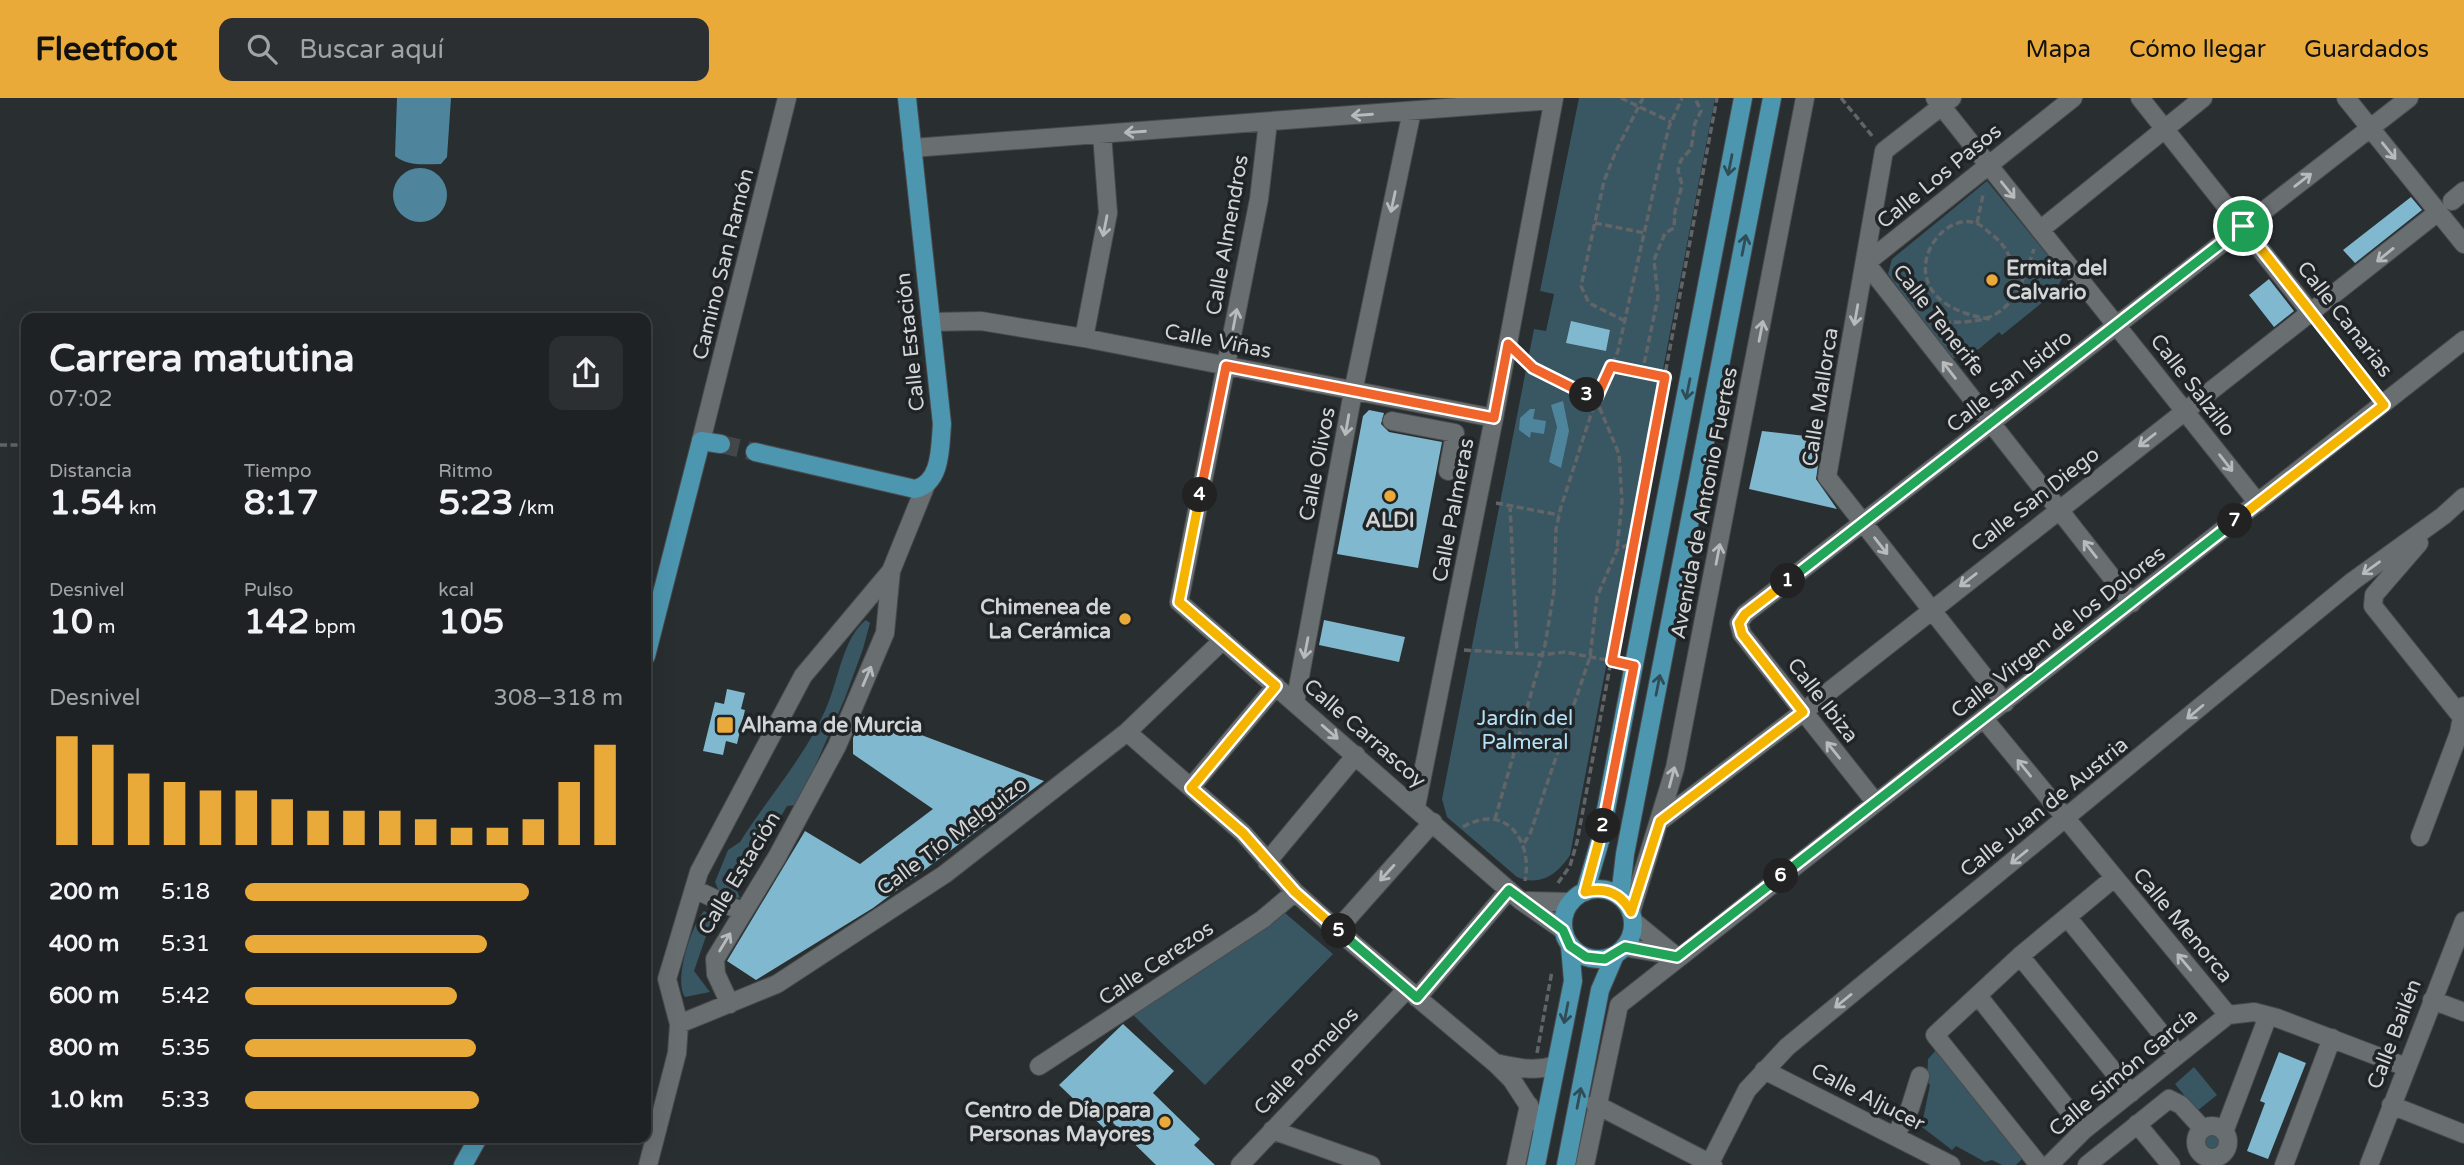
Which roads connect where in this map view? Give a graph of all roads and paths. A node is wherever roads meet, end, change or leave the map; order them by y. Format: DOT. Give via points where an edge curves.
graph roads {
  1 [pos="787,98"];
  2 [pos="907,98"];
  3 [pos="1621,98"];
  4 [pos="1643,98"];
  5 [pos="1682,98"];
  6 [pos="1695,98"];
  7 [pos="1717,98"];
  8 [pos="1743,98"];
  9 [pos="1772,98"];
  10 [pos="1805,98"];
  11 [pos="1841,98"];
  12 [pos="2073,98"];
  13 [pos="2140,98"];
  14 [pos="2203,98"];
  15 [pos="2346,98"];
  16 [pos="2409,98"];
  17 [pos="1553,99"];
  18 [pos="1943,101"];
  19 [pos="1639,107"];
  20 [pos="1412,111"];
  21 [pos="1268,122"];
  22 [pos="1671,122"];
  23 [pos="2370,128"];
  24 [pos="2164,129"];
  25 [pos="1102,134"];
  26 [pos="912,148"];
  27 [pos="1884,151"];
  28 [pos="1988,165"];
  29 [pos="2451,202"];
  30 [pos="1595,223"];
  31 [pos="2243,226"];
  32 [pos="2040,230"];
  33 [pos="1645,233"];
  34 [pos="2464,244"];
  35 [pos="1866,263"];
  36 [pos="2012,301"];
  37 [pos="1904,312"];
  38 [pos="2311,313"];
  39 [pos="1990,319"];
  40 [pos="931,321"];
  41 [pos="1625,321"];
  42 [pos="2118,325"];
  43 [pos="1084,338"];
  44 [pos="2464,340"];
  45 [pos="1508,344"];
  46 [pos="1226,366"];
  47 [pos="1611,366"];
  48 [pos="1647,373"];
  49 [pos="1665,377"];
  50 [pos="1689,382"];
  51 [pos="1353,392"];
  52 [pos="1596,399"];
  53 [pos="2384,405"];
  54 [pos="2185,411"];
  55 [pos="1494,418"];
  56 [pos="1392,421"];
  57 [pos="1991,424"];
  58 [pos="701,441"];
  59 [pos="720,444"];
  60 [pos="0,445"];
  61 [pos="21,445"];
  62 [pos="755,452"];
  63 [pos="1448,471"];
  64 [pos="925,486"];
  65 [pos="2464,497"];
  66 [pos="1478,499"];
  67 [pos="2258,503"];
  68 [pos="1510,505"];
  69 [pos="2058,509"];
  70 [pos="1559,515"];
  71 [pos="2443,516"];
  72 [pos="1863,524"];
  73 [pos="1659,538"];
  74 [pos="1634,542"];
  75 [pos="1617,550"];
  76 [pos="891,571"];
  77 [pos="1179,602"];
  78 [pos="2132,603"];
  79 [pos="1930,609"];
  80 [pos="1739,623"];
  81 [pos="651,636"];
  82 [pos="1223,640"];
  83 [pos="1448,649"];
  84 [pos="1517,654"];
  85 [pos="1542,655"];
  86 [pos="1590,657"];
  87 [pos="1612,661"];
  88 [pos="1634,666"];
  89 [pos="1276,686"];
  90 [pos="1296,703"];
  91 [pos="2005,703"];
  92 [pos="2462,710"];
  93 [pos="1803,712"];
  94 [pos="1984,719"];
  95 [pos="1127,732"];
  96 [pos="1356,755"];
  97 [pos="1191,788"];
  98 [pos="1876,803"];
  99 [pos="1416,807"];
  100 [pos="1495,819"];
  101 [pos="2066,819"];
  102 [pos="1660,821"];
  103 [pos="1433,822"];
  104 [pos="1449,836"];
  105 [pos="2420,837"];
  106 [pos="1524,843"];
  107 [pos="1267,862"];
  108 [pos="2114,878"];
  109 [pos="694,889"];
  110 [pos="1295,892"];
  111 [pos="1515,895"];
  112 [pos="1578,897"];
  113 [pos="1620,897"];
  114 [pos="1547,902"];
  115 [pos="743,912"];
  116 [pos="1632,917"];
  117 [pos="2067,917"];
  118 [pos="2464,921"];
  119 [pos="1337,930"];
  120 [pos="1566,938"];
  121 [pos="1620,951"];
  122 [pos="2020,956"];
  123 [pos="1677,957"];
  124 [pos="1553,967"];
  125 [pos="1412,994"];
  126 [pos="1979,997"];
  127 [pos="2432,1000"];
  128 [pos="730,1004"];
  129 [pos="2464,1013"];
  130 [pos="2228,1015"];
  131 [pos="2268,1016"];
  132 [pos="679,1024"];
  133 [pos="2332,1038"];
  134 [pos="2178,1054"];
  135 [pos="1495,1063"];
  136 [pos="1556,1065"];
  137 [pos="1039,1066"];
  138 [pos="2406,1067"];
  139 [pos="1533,1070"];
  140 [pos="1764,1070"];
  141 [pos="1920,1076"];
  142 [pos="2131,1093"];
  143 [pos="1595,1104"];
  144 [pos="1529,1105"];
  145 [pos="2391,1105"];
  146 [pos="2137,1124"];
  147 [pos="1543,1128"];
  148 [pos="2203,1129"];
  149 [pos="1272,1130"];
  150 [pos="2084,1130"];
  151 [pos="2224,1132"];
  152 [pos="2464,1134"];
  153 [pos="1895,1136"];
  154 [pos="475,1143"];
  155 [pos="2196,1155"];
  156 [pos="2226,1160"];
  157 [pos="2099,1161"];
  158 [pos="1712,1164"];
  159 [pos="463,1165"];
  160 [pos="648,1165"];
  161 [pos="1240,1165"];
  162 [pos="1371,1165"];
  163 [pos="1516,1165"];
  164 [pos="1536,1165"];
  165 [pos="1566,1165"];
  166 [pos="1584,1165"];
  167 [pos="1951,1165"];
  168 [pos="2039,1165"];
  169 [pos="2049,1165"];
  170 [pos="2170,1165"];
  171 [pos="2284,1165"];
  172 [pos="2370,1165"];
  1 -- 58 [label="street, Camino San Ramón"];
  2 -- 26 [label="main road, Calle Estación"];
  3 -- 19 [label="path"];
  4 -- 19 [label="path"];
  5 -- 22 [label="path"];
  6 -- 48 [label="path" via="1701,111 1691,149 1678,170 1682,184 1674,228 1665,233 1654,260 1658,297 1644,364"];
  7 -- 49 [label="path"];
  8 -- 50 [label="main road, Avenida de Antonio Fuertes, one-way"];
  113 -- 9 [label="main road, Avenida de Antonio Fuertes, one-way"];
  102 -- 10 [label="street, Avenida de Antonio Fuertes, one-way" via="1707,609"];
  11 -- 27 [label="path"];
  12 -- 28 [label="street, Calle Los Pasos"];
  13 -- 24 [label="street, Calle Canarias"];
  14 -- 24 [label="street"];
  15 -- 23 [label="street"];
  16 -- 23 [label="street, Calle San Isidro"];
  17 -- 20 [label="street"];
  17 -- 45 [label="street, Calle Palmeras"];
  18 -- 27 [label="street"];
  18 -- 28 [label="street, Calle Salzillo"];
  19 -- 22 [label="path"];
  19 -- 30 [label="path" via="1604,181"];
  20 -- 21 [label="street, one-way"];
  20 -- 51 [label="street, Calle Olivos, one-way"];
  21 -- 25 [label="street, one-way"];
  46 -- 21 [label="street, Calle Almendros, one-way" via="1259,199"];
  22 -- 33 [label="path"];
  23 -- 29 [label="street, one-way"];
  31 -- 23 [label="street, Calle San Isidro, one-way"];
  24 -- 31 [label="street, Calle Canarias"];
  24 -- 32 [label="street"];
  25 -- 26 [label="street"];
  25 -- 43 [label="street, one-way" via="1108,213"];
  26 -- 40 [label="main road, Calle Estación"];
  27 -- 35 [label="street, Calle Mallorca"];
  28 -- 32 [label="street, Calle Salzillo, one-way"];
  28 -- 35 [label="street, Calle Los Pasos"];
  29 -- 34 [label="street"];
  29 -- 38 [label="street, Calle San Diego, one-way"];
  30 -- 33 [label="path"];
  30 -- 41 [label="path" via="1581,286 1589,303"];
  31 -- 38 [label="street, Calle Canarias"];
  31 -- 42 [label="street, Calle San Isidro"];
  32 -- 36 [label="path"];
  32 -- 42 [label="street, Calle Salzillo"];
  33 -- 41 [label="path"];
  35 -- 37 [label="street, Calle Tenerife"];
  35 -- 72 [label="street, Calle Mallorca, one-way" via="1827,477"];
  36 -- 39 [label="path"];
  36 -- 39 [label="path" via="2013,265 2003,242 1977,223 1956,223 1937,237 1924,258 1926,281 1942,303 1965,315"];
  37 -- 39 [label="path" via="1925,320 1958,323"];
  57 -- 37 [label="street, Calle Tenerife, one-way"];
  38 -- 53 [label="path, Calle Canarias"];
  38 -- 54 [label="street, Calle San Diego"];
  40 -- 43 [label="street, Calle Viñas" via="981,321"];
  40 -- 64 [label="main road, Calle Estación" via="942,424 938,461"];
  41 -- 47 [label="path"];
  42 -- 54 [label="street, Calle Salzillo"];
  42 -- 57 [label="street, Calle San Isidro"];
  43 -- 46 [label="street, Calle Viñas"];
  44 -- 53 [label="street, Calle Virgen de los Dolores"];
  45 -- 52 [label="path" via="1533,368"];
  45 -- 55 [label="street, Calle Palmeras"];
  46 -- 51 [label="street, Calle Viñas"];
  46 -- 77 [label="street, Calle Almendros"];
  47 -- 48 [label="path"];
  47 -- 52 [label="path"];
  48 -- 49 [label="path"];
  49 -- 50 [label="path"];
  49 -- 74 [label="path"];
  50 -- 73 [label="main road, Avenida de Antonio Fuertes, one-way"];
  51 -- 55 [label="street, Calle Viñas"];
  51 -- 90 [label="street, Calle Olivos, one-way"];
  52 -- 70 [label="path"];
  52 -- 75 [label="path" via="1619,454 1622,501"];
  53 -- 67 [label="street, Calle Virgen de los Dolores"];
  54 -- 67 [label="street, Calle Salzillo, one-way"];
  54 -- 69 [label="street, Calle San Diego, one-way"];
  55 -- 66 [label="street, Calle Palmeras"];
  56 -- 63 [label="street" via="1455,433"];
  57 -- 69 [label="street, Calle Tenerife"];
  57 -- 72 [label="street, Calle San Isidro"];
  58 -- 59 [label="main road"];
  58 -- 81 [label="main road"];
  60 -- 61 [label="path"];
  62 -- 64 [label="main road" via="897,486"];
  64 -- 76 [label="street, Calle Estación"];
  65 -- 71 [label="street, Calle Juan de Austria"];
  66 -- 68 [label="path"];
  66 -- 83 [label="street, Calle Palmeras"];
  67 -- 78 [label="street, Calle Virgen de los Dolores"];
  68 -- 70 [label="path"];
  68 -- 84 [label="path"];
  78 -- 69 [label="street, Calle Tenerife, one-way"];
  69 -- 79 [label="street, Calle San Diego, one-way"];
  70 -- 85 [label="path" via="1554,592"];
  71 -- 92 [label="street, Calle Juan de Austria" via="2374,595 2373,606"];
  71 -- 101 [label="street, Calle Juan de Austria, one-way" via="2354,581"];
  72 -- 79 [label="street, Calle Mallorca, one-way"];
  72 -- 80 [label="street, Calle San Isidro"];
  73 -- 74 [label="path"];
  73 -- 88 [label="main road, Avenida de Antonio Fuertes"];
  74 -- 75 [label="path"];
  74 -- 87 [label="path"];
  75 -- 86 [label="path" via="1597,597"];
  76 -- 109 [label="street, Calle Estación" via="803,676"];
  115 -- 76 [label="street, Calle Estación, one-way" via="837,746 885,633"];
  77 -- 82 [label="street, Calle Carrascoy"];
  78 -- 91 [label="street, Calle Virgen de los Dolores"];
  79 -- 91 [label="street, Calle Mallorca"];
  79 -- 93 [label="street, Calle San Diego"];
  80 -- 93 [label="street, Calle Ibiza" via="1742,634"];
  82 -- 89 [label="street, Calle Carrascoy"];
  82 -- 95 [label="street, Calle Tío Melguizo"];
  83 -- 84 [label="path"];
  83 -- 99 [label="street, Calle Palmeras"];
  84 -- 85 [label="path"];
  85 -- 86 [label="path" via="1565,652"];
  85 -- 100 [label="path"];
  86 -- 87 [label="path"];
  86 -- 106 [label="path"];
  87 -- 88 [label="path"];
  87 -- 114 [label="path" via="1577,842 1570,866"];
  88 -- 112 [label="main road, Avenida de Antonio Fuertes" via="1600,841"];
  89 -- 90 [label="street, Calle Carrascoy"];
  89 -- 97 [label="street"];
  90 -- 96 [label="street, Calle Carrascoy, one-way"];
  91 -- 94 [label="street, Calle Virgen de los Dolores"];
  92 -- 105 [label="street" via="2459,733"];
  98 -- 93 [label="street, Calle Ibiza, one-way"];
  93 -- 102 [label="street, Calle San Diego"];
  94 -- 98 [label="street, Calle Virgen de los Dolores"];
  101 -- 94 [label="street, Calle Menorca, one-way"];
  95 -- 97 [label="street"];
  95 -- 128 [label="street, Calle Tío Melguizo" via="935,881 777,984"];
  96 -- 99 [label="street, Calle Carrascoy"];
  96 -- 107 [label="street"];
  97 -- 107 [label="street" via="1243,833"];
  98 -- 123 [label="street, Calle Virgen de los Dolores"];
  99 -- 103 [label="street, Calle Carrascoy"];
  100 -- 104 [label="path" via="1483,818"];
  100 -- 106 [label="path" via="1505,822"];
  101 -- 108 [label="street, Calle Menorca"];
  101 -- 140 [label="street, Calle Juan de Austria, one-way"];
  102 -- 116 [label="street, Avenida de Antonio Fuertes"];
  103 -- 104 [label="street, Calle Carrascoy"];
  103 -- 119 [label="street, one-way"];
  104 -- 111 [label="street, Calle Carrascoy"];
  106 -- 111 [label="path" via="1526,878"];
  107 -- 110 [label="street"];
  108 -- 117 [label="street"];
  130 -- 108 [label="street, Calle Menorca, one-way"];
  109 -- 115 [label="street"];
  109 -- 132 [label="street, Calle Estación" via="667,979"];
  110 -- 119 [label="street"];
  110 -- 137 [label="street, Calle Cerezos" via="1263,919"];
  111 -- 114 [label="street"];
  111 -- 120 [label="street, Calle Carrascoy"];
  111 -- 125 [label="street, Calle Pomelos"];
  112 -- 113 [label="main road" via="1603,890"];
  112 -- 114 [label="street"];
  112 -- 120 [label="main road" via="1566,911"];
  113 -- 116 [label="main road"];
  128 -- 115 [label="street, Calle Estación, one-way" via="716,974 715,959"];
  116 -- 121 [label="main road"];
  116 -- 123 [label="street"];
  117 -- 122 [label="street"];
  117 -- 134 [label="street"];
  118 -- 127 [label="street, Calle Bailén"];
  119 -- 125 [label="street"];
  120 -- 121 [label="main road" via="1586,957 1605,959"];
  120 -- 136 [label="main road, one-way" via="1573,981"];
  121 -- 123 [label="street"];
  165 -- 121 [label="main road, one-way" via="1600,990"];
  122 -- 126 [label="street"];
  122 -- 142 [label="street"];
  123 -- 143 [label="street, Calle Virgen de los Dolores" via="1619,1004"];
  124 -- 139 [label="path"];
  125 -- 135 [label="street"];
  125 -- 149 [label="street, Calle Pomelos"];
  126 -- 150 [label="street"];
  126 -- 168 [label="street" via="1936,1035"];
  127 -- 129 [label="street"];
  127 -- 138 [label="street, Calle Bailén"];
  128 -- 132 [label="street, Calle Tío Melguizo"];
  130 -- 131 [label="street, Calle Menorca" via="2254,1012"];
  130 -- 134 [label="street, Calle Simón García"];
  131 -- 133 [label="street, Calle Menorca"];
  131 -- 151 [label="street"];
  132 -- 160 [label="street, Calle Estación" via="677,1053"];
  133 -- 138 [label="street, Calle Menorca"];
  133 -- 171 [label="street"];
  134 -- 142 [label="street, Calle Simón García"];
  135 -- 139 [label="street"];
  135 -- 144 [label="street"];
  136 -- 139 [label="street"];
  136 -- 147 [label="main road"];
  138 -- 145 [label="street, Calle Bailén"];
  140 -- 153 [label="street, Calle Aljucer"];
  140 -- 158 [label="street, Calle Juan de Austria" via="1747,1090"];
  141 -- 153 [label="street"];
  142 -- 150 [label="street, Calle Simón García"];
  143 -- 158 [label="street"];
  143 -- 166 [label="street"];
  144 -- 147 [label="street"];
  144 -- 163 [label="street"];
  145 -- 152 [label="street"];
  145 -- 172 [label="street, Calle Bailén"];
  146 -- 148 [label="street" via="2173,1099"];
  146 -- 157 [label="street"];
  146 -- 170 [label="street"];
  147 -- 164 [label="main road"];
  148 -- 151 [label="street" via="2216,1127"];
  148 -- 155 [label="street" via="2196,1139"];
  149 -- 161 [label="street, Calle Pomelos"];
  149 -- 162 [label="street"];
  150 -- 169 [label="street, Calle Simón García"];
  151 -- 156 [label="street"];
  153 -- 167 [label="street, Calle Aljucer"];
  154 -- 159 [label="main road"];
  155 -- 156 [label="street"];
  155 -- 170 [label="street"];
}
